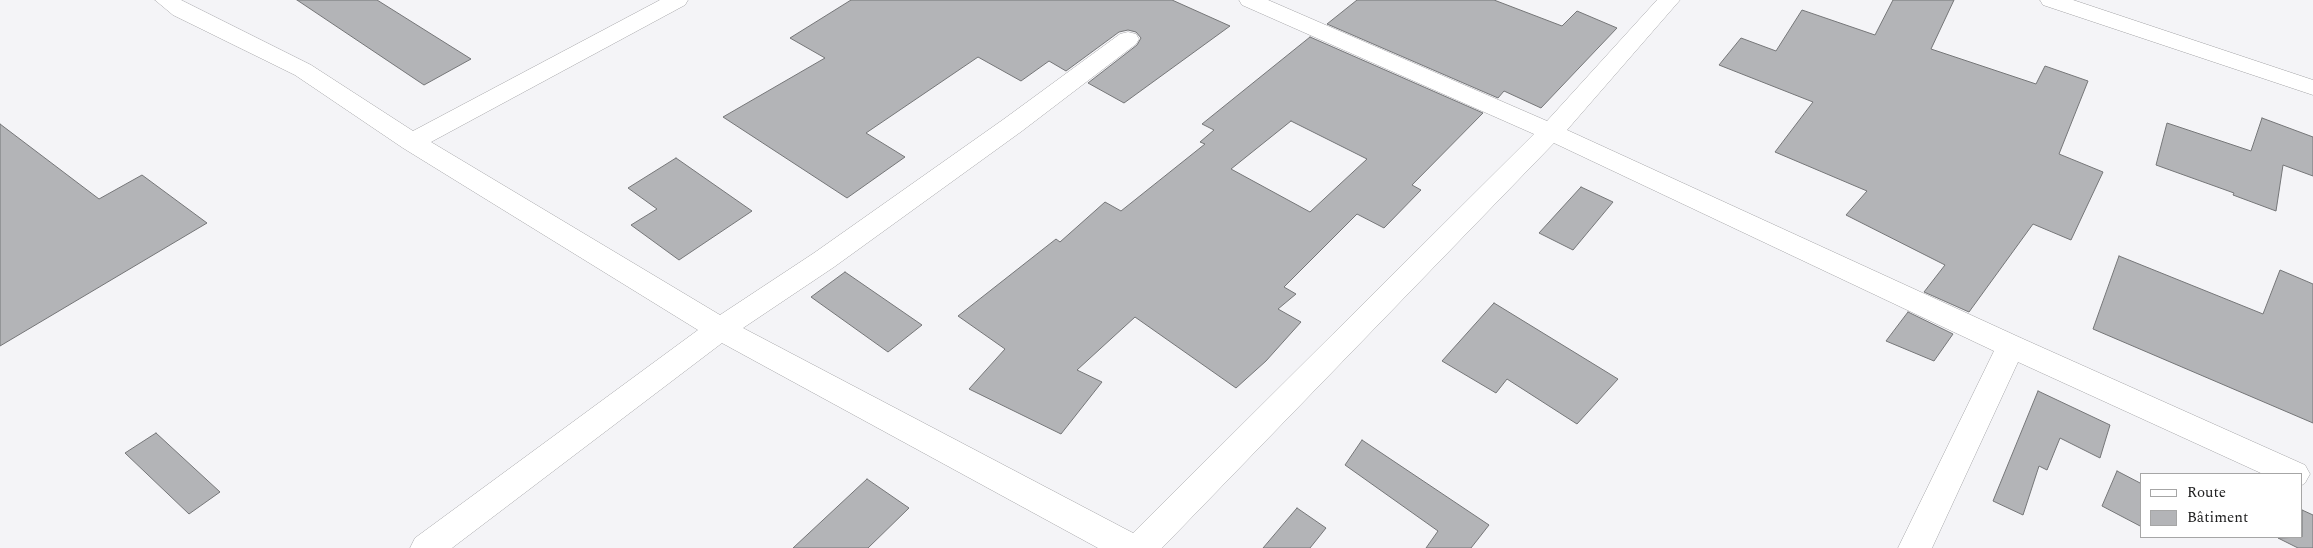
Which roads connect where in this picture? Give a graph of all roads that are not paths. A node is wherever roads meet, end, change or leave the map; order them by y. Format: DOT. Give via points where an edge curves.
graph roads {
  1 [pos="208,0"];
  2 [pos="677,0"];
  3 [pos="1250,0"];
  4 [pos="1669,0"];
  5 [pos="2051,0"];
  6 [pos="174,5"];
  7 [pos="1128,39"];
  8 [pos="2313,88"];
  9 [pos="1551,132"];
  10 [pos="412,142"];
  11 [pos="720,328"];
  12 [pos="2011,346"];
  13 [pos="2292,473"];
  14 [pos="427,548"];
  15 [pos="1129,548"];
  16 [pos="1140,548"];
  17 [pos="1915,548"];
  1 -- 6 [label="street"];
  2 -- 10 [label="street"];
  3 -- 9 [label="street"];
  4 -- 9 [label="street"];
  5 -- 8 [label="street"];
  6 -- 10 [label="street" via="303,70"];
  7 -- 11 [label="street" via="824,260"];
  9 -- 12 [label="street"];
  9 -- 16 [label="street"];
  10 -- 11 [label="street"];
  11 -- 14 [label="street"];
  11 -- 15 [label="street"];
  12 -- 13 [label="street"];
  12 -- 17 [label="street"];
}
